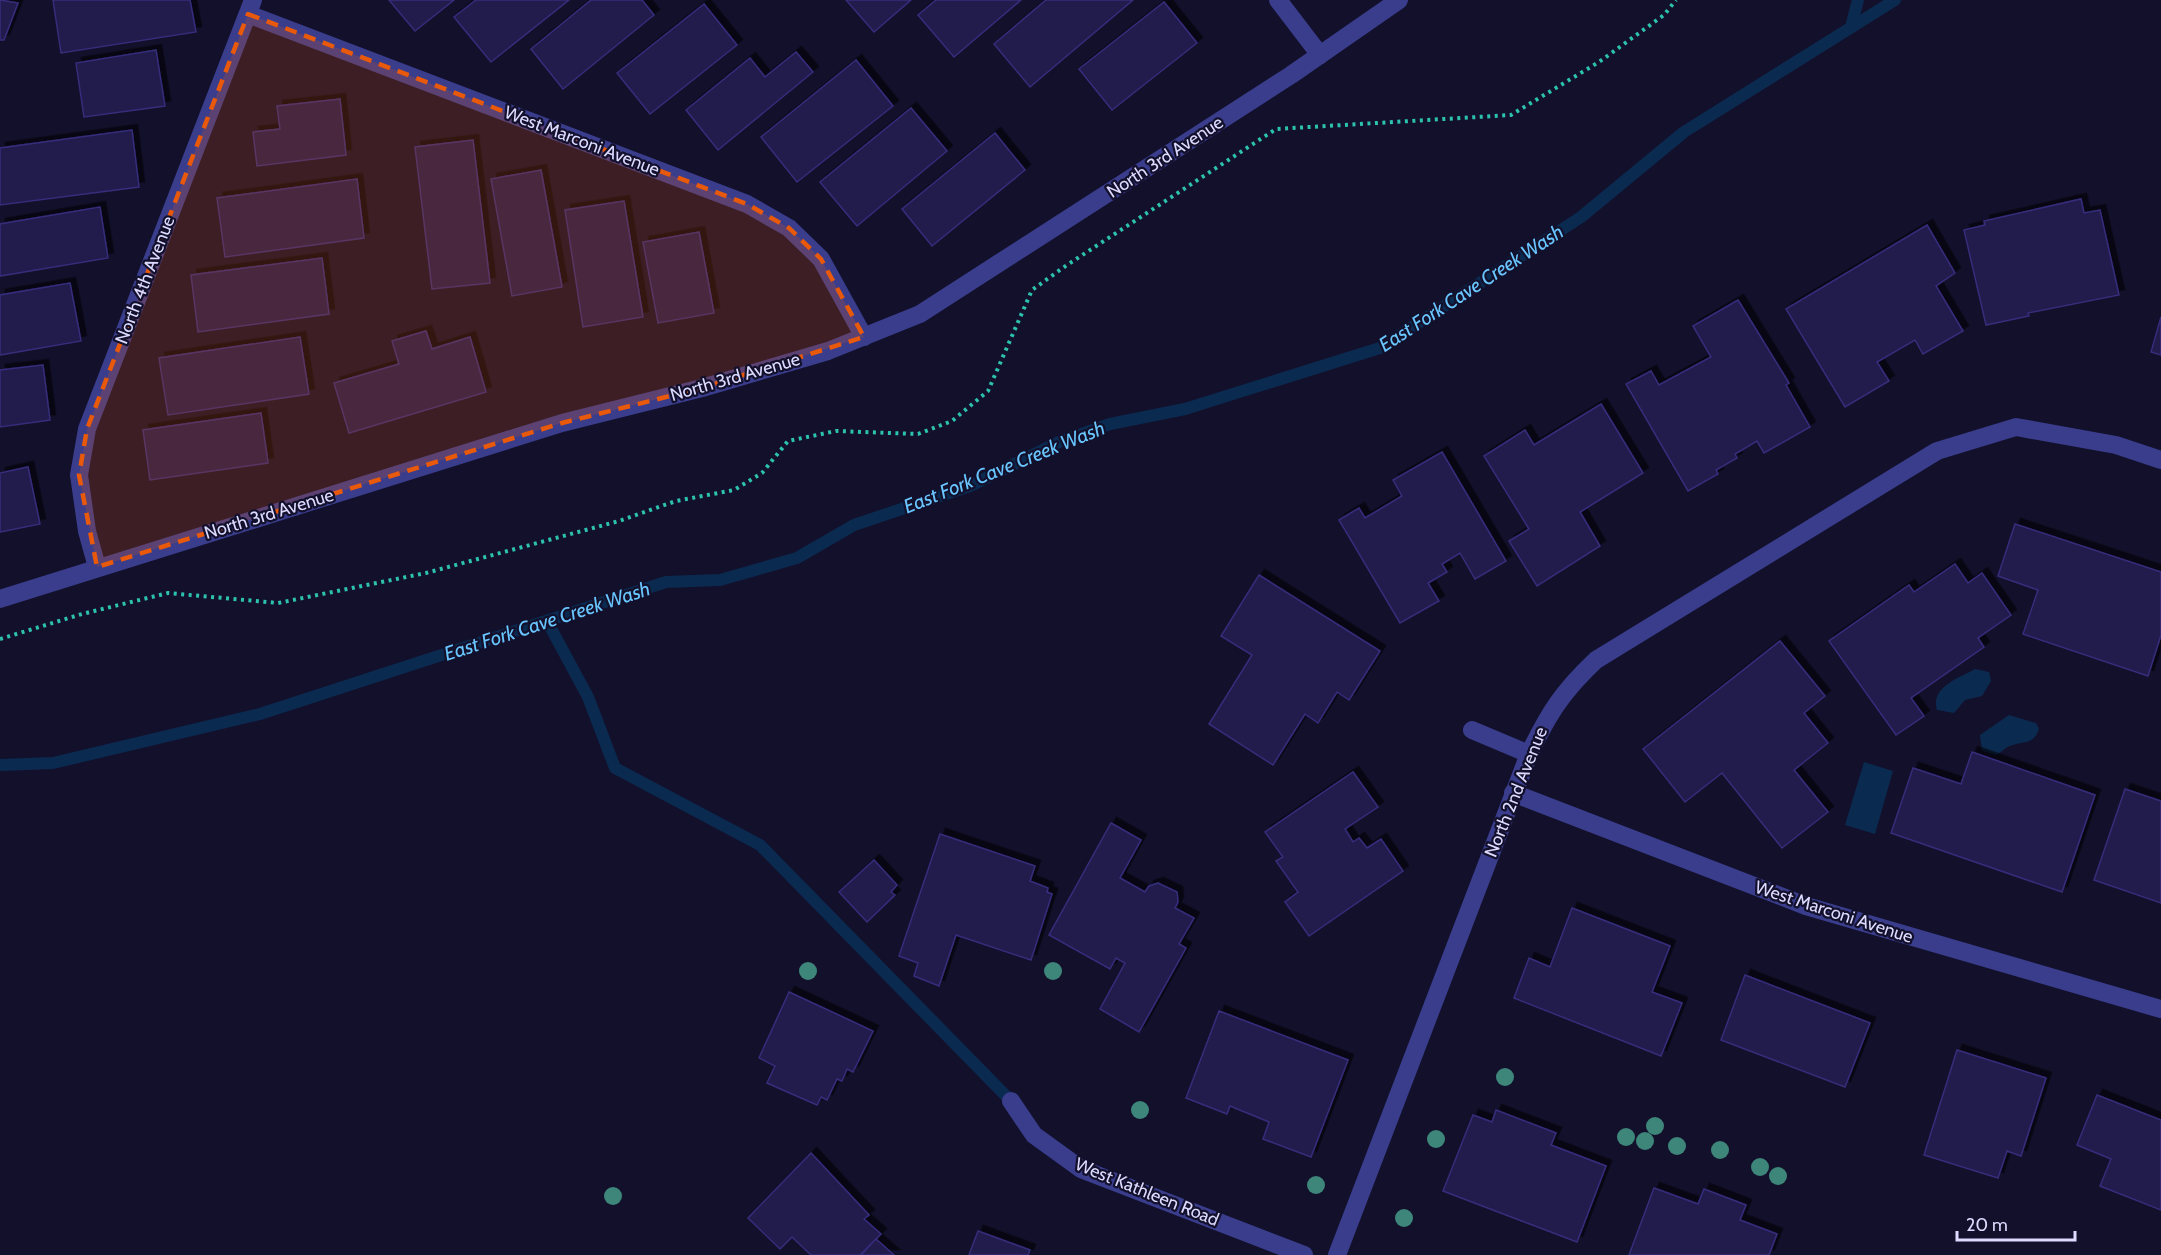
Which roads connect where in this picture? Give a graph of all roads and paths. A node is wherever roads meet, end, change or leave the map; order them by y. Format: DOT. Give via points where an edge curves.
graph roads {
  1 [pos="1278,0"];
  2 [pos="1399,0"];
  3 [pos="250,7"];
  4 [pos="1320,55"];
  5 [pos="864,337"];
  6 [pos="2161,459"];
  7 [pos="97,567"];
  8 [pos="0,599"];
  9 [pos="1472,730"];
  10 [pos="1529,754"];
  11 [pos="1513,793"];
  12 [pos="2161,1009"];
  13 [pos="1011,1101"];
  14 [pos="1304,1255"];
  15 [pos="1337,1255"];
  1 -- 4 [label="street"];
  2 -- 4 [label="street, North 3rd Avenue"];
  3 -- 5 [label="street, West Marconi Avenue" via="747,204 789,228 821,259"];
  3 -- 7 [label="street, North 4th Avenue" via="87,429 79,475"];
  4 -- 5 [label="street, North 3rd Avenue" via="920,314"];
  5 -- 7 [label="street, North 3rd Avenue" via="702,388 562,423"];
  6 -- 10 [label="street, North 2nd Avenue" via="2116,445 2016,427 1937,451 1596,660 1566,688"];
  7 -- 8 [label="street, North 3rd Avenue"];
  9 -- 10 [label="street"];
  10 -- 11 [label="street, North 2nd Avenue"];
  11 -- 12 [label="street, West Marconi Avenue" via="1806,906"];
  11 -- 15 [label="street, North 2nd Avenue"];
  13 -- 14 [label="street, West Kathleen Road" via="1034,1135 1081,1169"];
}
